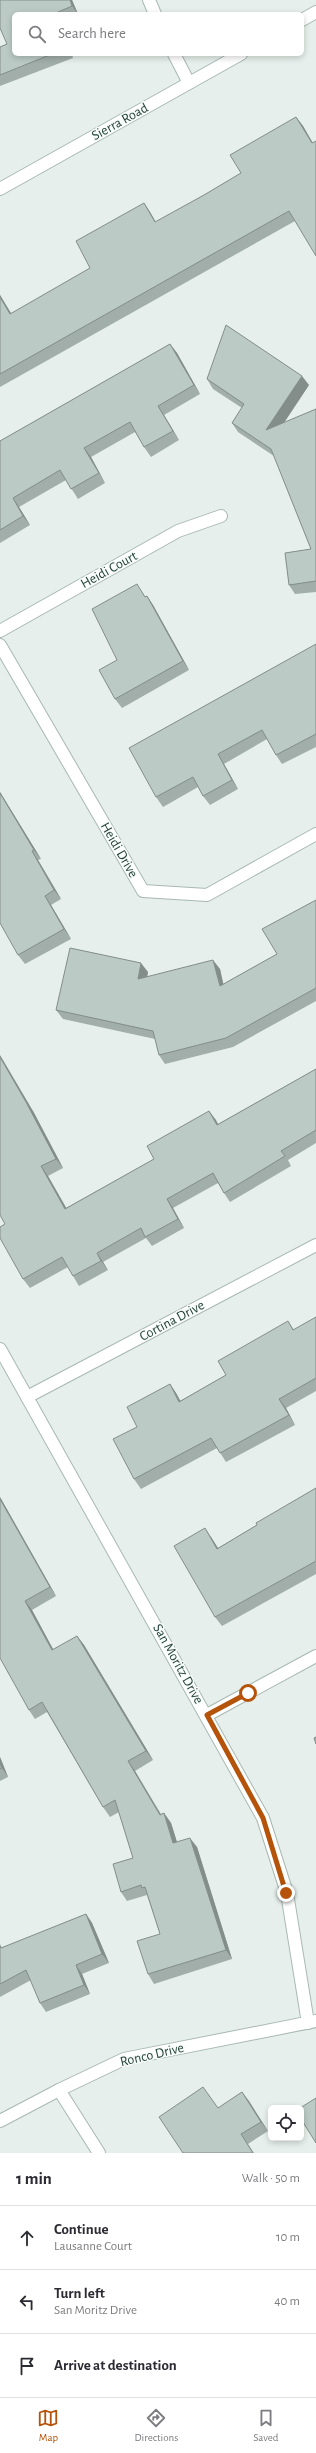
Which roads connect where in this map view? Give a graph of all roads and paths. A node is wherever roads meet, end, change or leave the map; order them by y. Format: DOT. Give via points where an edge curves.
graph roads {
  1 [pos="149,0"];
  2 [pos="154,12"];
  3 [pos="316,12"];
  4 [pos="304,19"];
  5 [pos="175,56"];
  6 [pos="237,56"];
  7 [pos="189,83"];
  8 [pos="0,189"];
  9 [pos="221,516"];
  10 [pos="0,631"];
  11 [pos="0,645"];
  12 [pos="316,834"];
  13 [pos="316,1245"];
  14 [pos="0,1349"];
  15 [pos="27,1396"];
  16 [pos="316,1656"];
  17 [pos="207,1715"];
  18 [pos="312,2022"];
  19 [pos="59,2090"];
  20 [pos="0,2121"];
  21 [pos="99,2153"];
  1 -- 2 [label="street"];
  3 -- 4 [label="street"];
  5 -- 7 [label="street"];
  6 -- 7 [label="street, Sierra Road"];
  7 -- 8 [label="street, Sierra Road"];
  9 -- 10 [label="street, Heidi Court" via="178,531"];
  11 -- 12 [label="street, Heidi Drive" via="143,891 207,895"];
  13 -- 15 [label="street, Cortina Drive"];
  14 -- 15 [label="street, San Moritz Drive"];
  15 -- 17 [label="street, San Moritz Drive"];
  16 -- 17 [label="street"];
  17 -- 18 [label="street, San Moritz Drive" via="263,1818 286,1893"];
  18 -- 19 [label="street, Ronco Drive" via="124,2059"];
  19 -- 20 [label="street, Ronco Drive"];
  19 -- 21 [label="street"];
}
